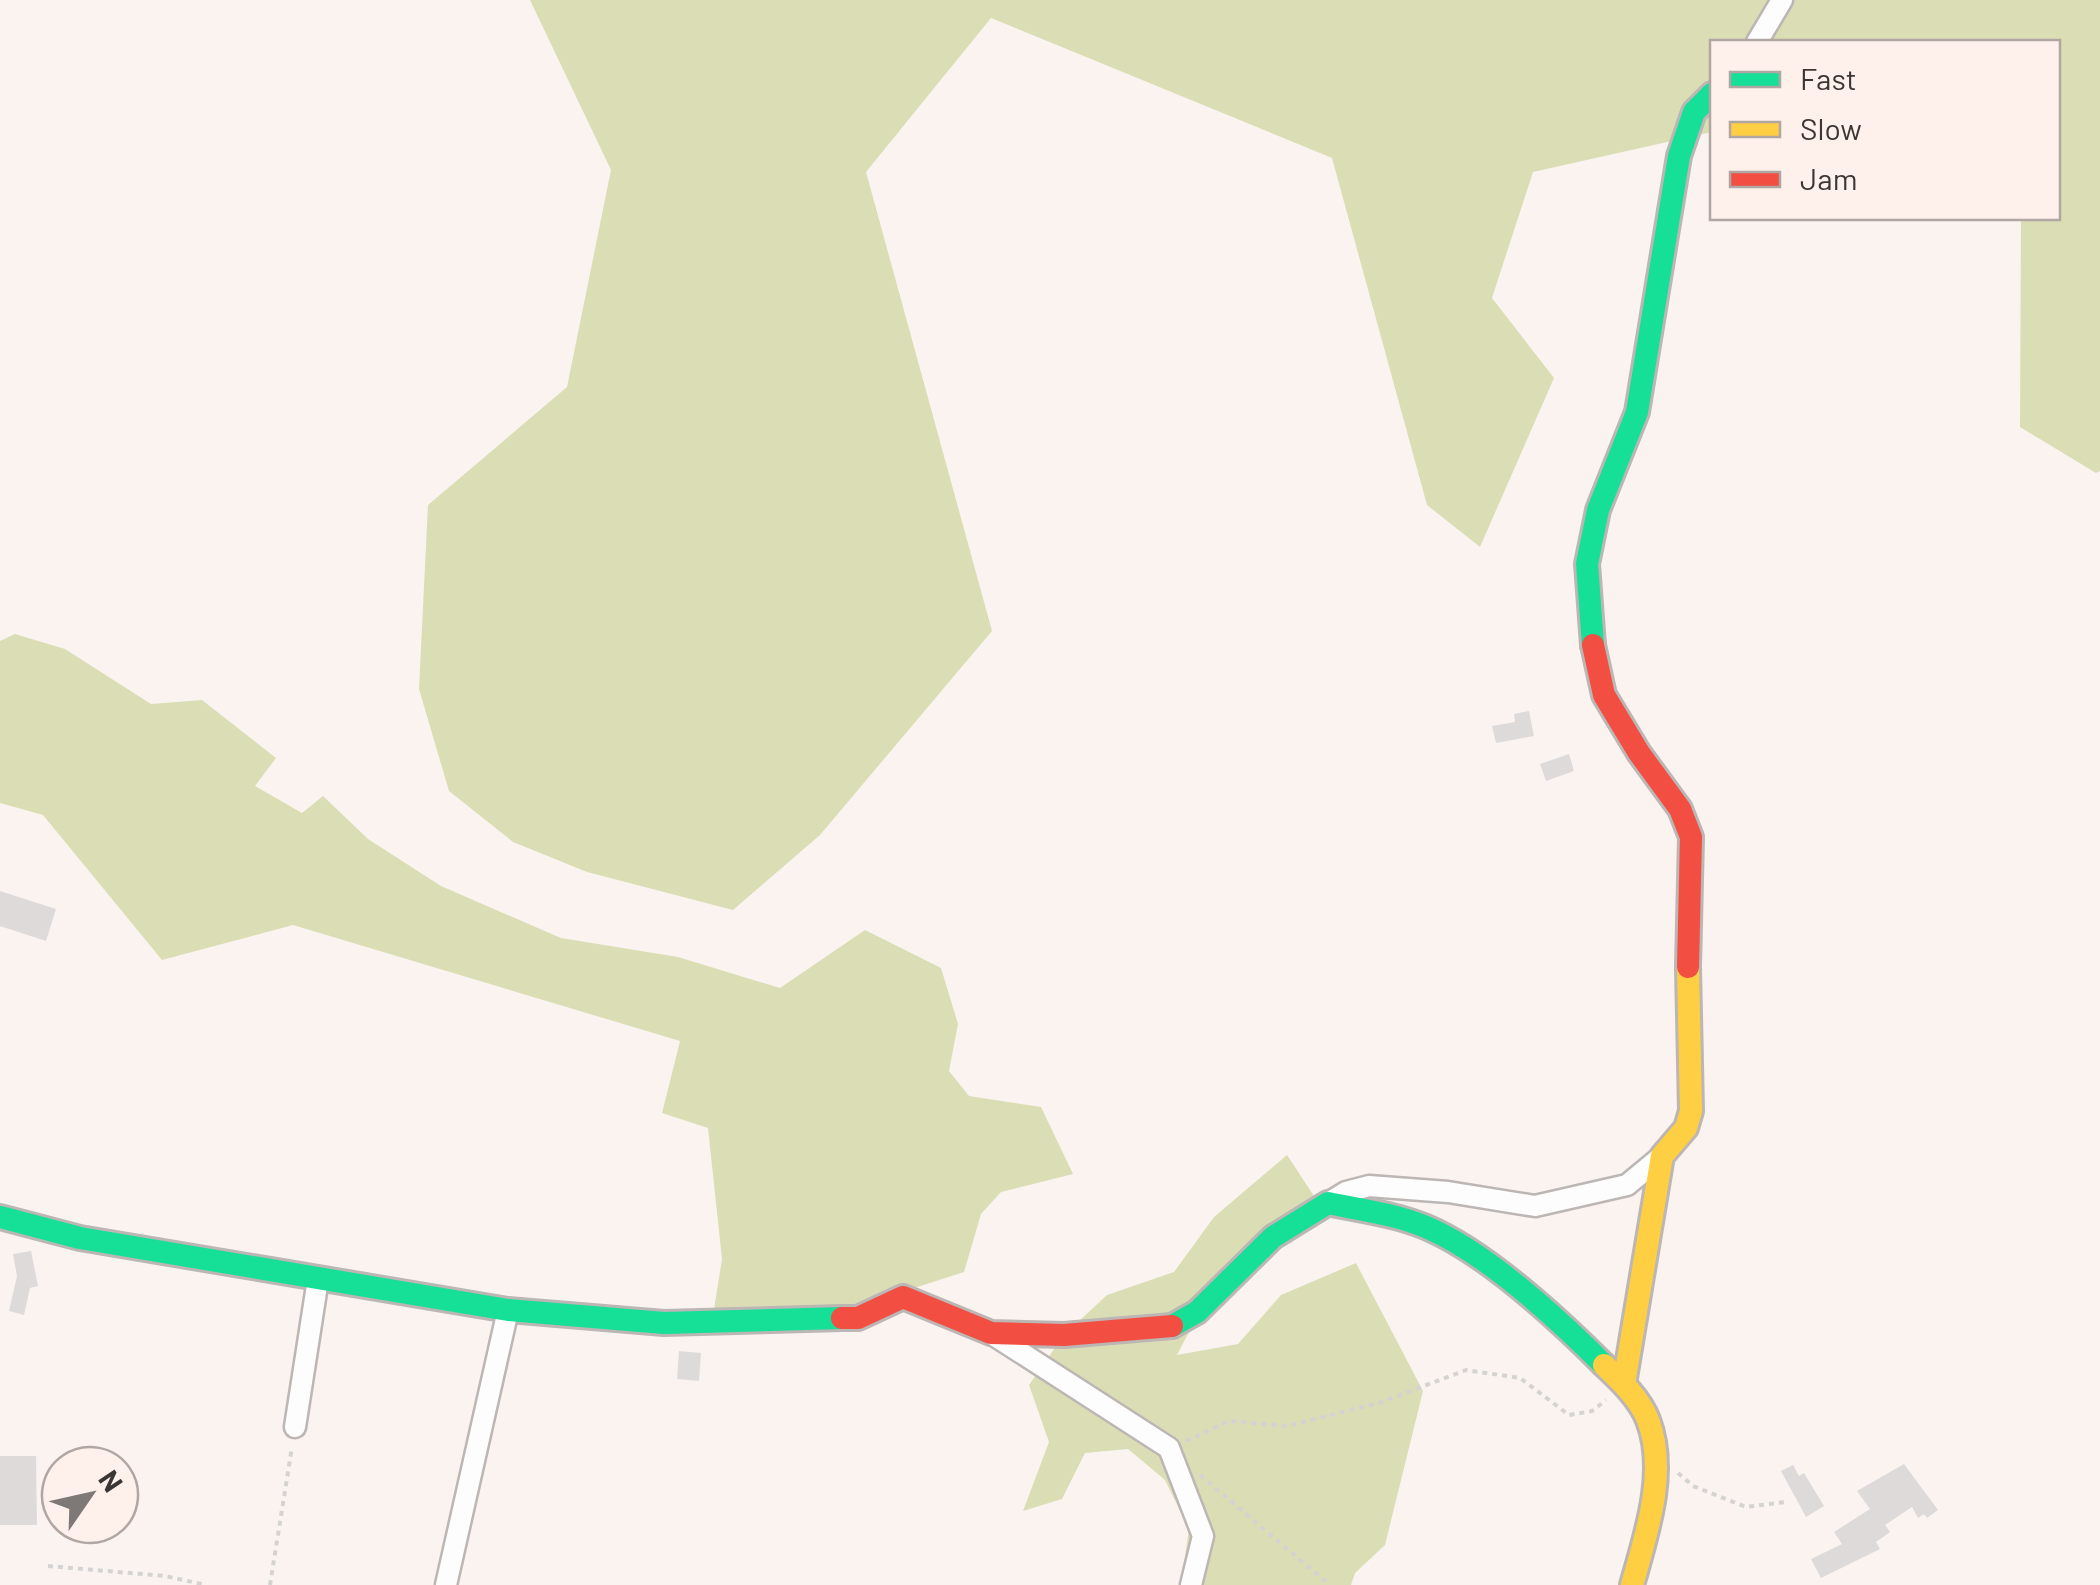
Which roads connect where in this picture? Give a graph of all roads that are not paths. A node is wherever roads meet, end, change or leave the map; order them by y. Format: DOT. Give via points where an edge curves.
graph roads {
  1 [pos="1782,0"];
  2 [pos="1758,40"];
  3 [pos="1710,96"];
  4 [pos="1662,1156"];
  5 [pos="1328,1203"];
  6 [pos="0,1217"];
  7 [pos="318,1279"];
  8 [pos="508,1310"];
  9 [pos="991,1333"];
  10 [pos="1624,1384"];
  11 [pos="295,1427"];
  12 [pos="446,1585"];
  13 [pos="1191,1585"];
  14 [pos="1632,1585"];
  1 -- 2 [label="street"];
  3 -- 4 [label="street" via="1694,112 1679,156 1637,412 1598,510 1587,564 1592,642 1604,695 1680,809 1691,837 1691,1110 1686,1128"];
  4 -- 5 [label="street" via="1627,1186 1535,1206 1369,1186"];
  4 -- 10 [label="street"];
  5 -- 9 [label="street" via="1273,1237 1197,1312 1172,1326"];
  5 -- 10 [label="street" via="1438,1232 1505,1276"];
  6 -- 7 [label="street" via="80,1238"];
  7 -- 8 [label="street"];
  7 -- 11 [label="street"];
  8 -- 9 [label="street" via="664,1323 858,1318 903,1297"];
  8 -- 12 [label="street"];
  9 -- 13 [label="street" via="1169,1448 1203,1536"];
  10 -- 14 [label="street" via="1648,1416 1655,1454 1655,1504"];
}
